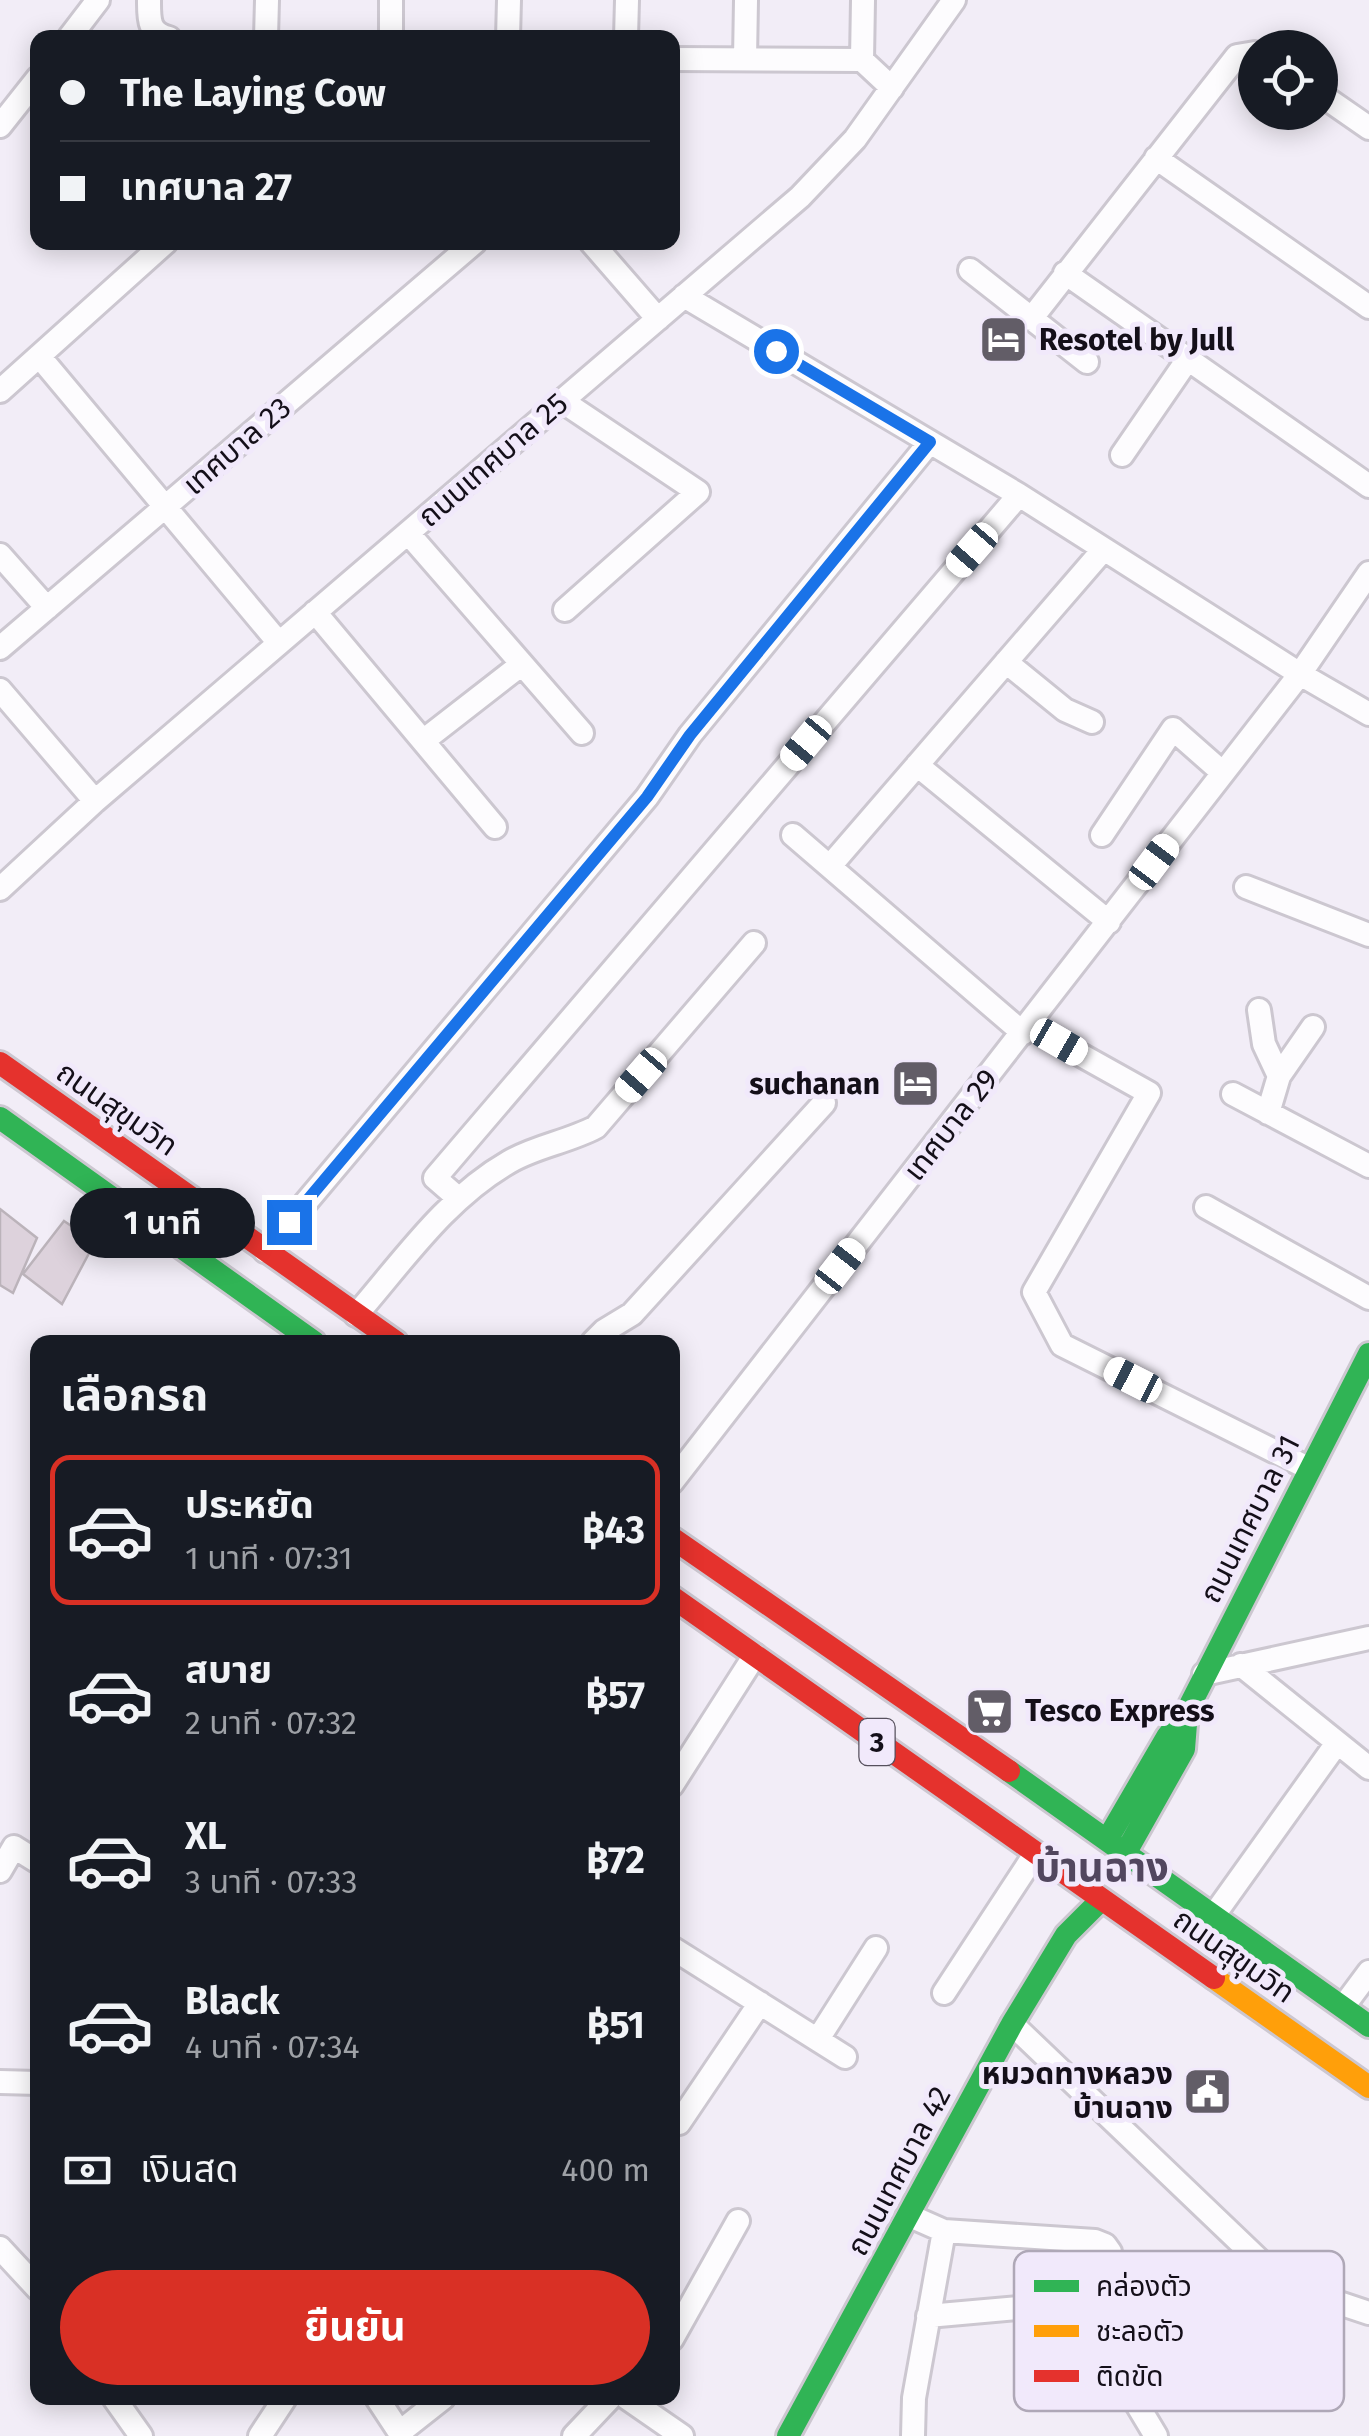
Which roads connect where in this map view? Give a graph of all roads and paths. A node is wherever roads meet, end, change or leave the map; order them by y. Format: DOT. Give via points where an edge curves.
graph roads {
  1 [pos="98,0"];
  2 [pos="149,0"];
  3 [pos="267,0"];
  4 [pos="392,0"];
  5 [pos="509,0"];
  6 [pos="627,0"];
  7 [pos="746,0"];
  8 [pos="863,0"];
  9 [pos="954,0"];
  10 [pos="75,30"];
  11 [pos="153,30"];
  12 [pos="266,30"];
  13 [pos="391,30"];
  14 [pos="508,30"];
  15 [pos="626,30"];
  16 [pos="1238,56"];
  17 [pos="680,59"];
  18 [pos="745,59"];
  19 [pos="862,60"];
  20 [pos="30,88"];
  21 [pos="892,88"];
  22 [pos="1338,106"];
  23 [pos="0,126"];
  24 [pos="1369,128"];
  25 [pos="1156,158"];
  26 [pos="157,250"];
  27 [pos="466,250"];
  28 [pos="598,250"];
  29 [pos="970,270"];
  30 [pos="1065,273"];
  31 [pos="684,296"];
  32 [pos="1369,307"];
  33 [pos="658,319"];
  34 [pos="1030,319"];
  35 [pos="39,356"];
  36 [pos="1188,359"];
  37 [pos="1087,362"];
  38 [pos="0,390"];
  39 [pos="562,401"];
  40 [pos="930,442"];
  41 [pos="1122,455"];
  42 [pos="1369,486"];
  43 [pos="1018,495"];
  44 [pos="166,506"];
  45 [pos="408,532"];
  46 [pos="1103,550"];
  47 [pos="0,556"];
  48 [pos="1369,573"];
  49 [pos="47,608"];
  50 [pos="566,610"];
  51 [pos="316,612"];
  52 [pos="278,643"];
  53 [pos="0,648"];
  54 [pos="1006,662"];
  55 [pos="522,664"];
  56 [pos="1300,674"];
  57 [pos="0,690"];
  58 [pos="1369,714"];
  59 [pos="1092,722"];
  60 [pos="582,733"];
  61 [pos="423,741"];
  62 [pos="918,765"];
  63 [pos="1223,773"];
  64 [pos="95,801"];
  65 [pos="494,827"];
  66 [pos="1102,835"];
  67 [pos="793,836"];
  68 [pos="830,866"];
  69 [pos="1246,887"];
  70 [pos="0,889"];
  71 [pos="1109,922"];
  72 [pos="1369,934"];
  73 [pos="754,943"];
  74 [pos="1259,1010"];
  75 [pos="1313,1027"];
  76 [pos="1026,1029"];
  77 [pos="0,1063"];
  78 [pos="1278,1076"];
  79 [pos="1232,1094"];
  80 [pos="824,1103"];
  81 [pos="1268,1113"];
  82 [pos="3,1125"];
  83 [pos="1369,1166"];
  84 [pos="458,1198"];
  85 [pos="1206,1207"];
  86 [pos="265,1250"];
  87 [pos="1369,1298"];
  88 [pos="356,1314"];
  89 [pos="304,1335"];
  90 [pos="386,1335"];
  91 [pos="599,1335"];
  92 [pos="1369,1354"];
  93 [pos="1310,1469"];
  94 [pos="680,1472"];
  95 [pos="680,1544"];
  96 [pos="680,1602"];
  97 [pos="1369,1638"];
  98 [pos="755,1655"];
  99 [pos="1241,1666"];
  100 [pos="1204,1674"];
  101 [pos="1337,1743"];
  102 [pos="1369,1768"];
  103 [pos="680,1772"];
  104 [pos="1035,1854"];
  105 [pos="30,1857"];
  106 [pos="1104,1870"];
  107 [pos="0,1871"];
  108 [pos="1214,1915"];
  109 [pos="876,1948"];
  110 [pos="680,1953"];
  111 [pos="1369,1972"];
  112 [pos="944,1994"];
  113 [pos="760,2003"];
  114 [pos="1343,2008"];
  115 [pos="1012,2024"];
  116 [pos="1369,2026"];
  117 [pos="818,2040"];
  118 [pos="845,2057"];
  119 [pos="0,2082"];
  120 [pos="30,2083"];
  121 [pos="1369,2088"];
  122 [pos="680,2120"];
  123 [pos="910,2216"];
  124 [pos="738,2220"];
  125 [pos="944,2231"];
  126 [pos="0,2248"];
  127 [pos="1109,2251"];
  128 [pos="1249,2251"];
  129 [pos="30,2281"];
  130 [pos="1344,2305"];
  131 [pos="1014,2308"];
  132 [pos="1369,2313"];
  133 [pos="928,2316"];
  134 [pos="680,2325"];
  135 [pos="119,2405"];
  136 [pos="282,2405"];
  137 [pos="382,2405"];
  138 [pos="435,2405"];
  139 [pos="616,2405"];
  140 [pos="636,2405"];
  141 [pos="1141,2411"];
  142 [pos="270,2430"];
  143 [pos="401,2434"];
  144 [pos="141,2436"];
  145 [pos="574,2436"];
  146 [pos="682,2436"];
  147 [pos="788,2436"];
  148 [pos="913,2436"];
  149 [pos="1156,2436"];
  1 -- 10 [label="street"];
  2 -- 11 [label="street"];
  3 -- 12 [label="street"];
  4 -- 13 [label="street"];
  5 -- 14 [label="street"];
  6 -- 15 [label="street"];
  7 -- 18 [label="street"];
  8 -- 19 [label="street"];
  9 -- 21 [label="street, ถนนเทศบาล 25"];
  16 -- 25 [label="street"];
  17 -- 18 [label="street"];
  18 -- 19 [label="street"];
  19 -- 21 [label="street"];
  20 -- 23 [label="street"];
  21 -- 31 [label="street, ถนนเทศบาล 25" via="800,198"];
  22 -- 24 [label="street"];
  25 -- 30 [label="street"];
  25 -- 32 [label="street"];
  26 -- 35 [label="street"];
  27 -- 44 [label="street, เทศบาล 23"];
  28 -- 33 [label="street"];
  29 -- 34 [label="street"];
  30 -- 34 [label="street"];
  30 -- 36 [label="street"];
  31 -- 33 [label="street, ถนนเทศบาล 25"];
  31 -- 40 [label="street"];
  33 -- 39 [label="street, ถนนเทศบาล 25"];
  34 -- 37 [label="street"];
  35 -- 38 [label="street"];
  35 -- 44 [label="street"];
  36 -- 41 [label="street"];
  36 -- 42 [label="street"];
  39 -- 45 [label="street, ถนนเทศบาล 25"];
  39 -- 50 [label="street" via="698,492"];
  40 -- 43 [label="street"];
  40 -- 86 [label="street" via="690,735 647,797"];
  43 -- 46 [label="street"];
  43 -- 84 [label="street" via="435,1178"];
  44 -- 49 [label="street, เทศบาล 23"];
  44 -- 52 [label="street"];
  45 -- 51 [label="street, ถนนเทศบาล 25"];
  45 -- 55 [label="street"];
  46 -- 54 [label="street"];
  46 -- 56 [label="street"];
  47 -- 49 [label="street"];
  48 -- 56 [label="street, เทศบาล 29"];
  49 -- 53 [label="street, เทศบาล 23"];
  51 -- 52 [label="street, ถนนเทศบาล 25"];
  51 -- 61 [label="street"];
  52 -- 64 [label="street, ถนนเทศบาล 25"];
  54 -- 59 [label="street" via="1065,710"];
  54 -- 62 [label="street"];
  55 -- 60 [label="street"];
  55 -- 61 [label="street"];
  56 -- 58 [label="street"];
  56 -- 63 [label="street, เทศบาล 29"];
  57 -- 64 [label="street"];
  61 -- 65 [label="street"];
  62 -- 68 [label="street"];
  62 -- 71 [label="street"];
  63 -- 66 [label="street" via="1173,729"];
  63 -- 71 [label="street, เทศบาล 29"];
  64 -- 70 [label="street, ถนนเทศบาล 25"];
  67 -- 68 [label="street"];
  68 -- 76 [label="street"];
  69 -- 72 [label="street"];
  71 -- 76 [label="street, เทศบาล 29"];
  73 -- 84 [label="street" via="596,1128 511,1160"];
  74 -- 78 [label="street"];
  75 -- 78 [label="street"];
  76 -- 93 [label="street" via="1149,1094 1034,1292 1062,1344"];
  76 -- 94 [label="street, เทศบาล 29"];
  77 -- 86 [label="main road, ถนนสุขุมวิท"];
  78 -- 81 [label="street"];
  79 -- 81 [label="street"];
  80 -- 91 [label="street" via="632,1314"];
  81 -- 83 [label="street"];
  82 -- 89 [label="main road"];
  84 -- 88 [label="street"];
  85 -- 87 [label="street"];
  86 -- 88 [label="main road, ถนนสุขุมวิท"];
  88 -- 90 [label="main road, ถนนสุขุมวิท"];
  92 -- 93 [label="main road, ถนนเทศบาล 31"];
  93 -- 100 [label="main road, ถนนเทศบาล 31"];
  95 -- 106 [label="main road, ถนนสุขุมวิท / 3"];
  96 -- 98 [label="main road, ถนนสุขุมวิท / 3"];
  97 -- 99 [label="street"];
  98 -- 103 [label="street"];
  98 -- 104 [label="main road, ถนนสุขุมวิท / 3"];
  99 -- 100 [label="street"];
  99 -- 101 [label="street"];
  100 -- 106 [label="main road, ถนนเทศบาล 31" via="1188,1712 1184,1749"];
  101 -- 102 [label="street"];
  101 -- 108 [label="street"];
  104 -- 106 [label="main road, ถนนสุขุมวิท / 3"];
  104 -- 112 [label="street"];
  105 -- 107 [label="street" via="14,1848"];
  106 -- 108 [label="main road, ถนนสุขุมวิท / 3"];
  106 -- 115 [label="main road, ถนนเทศบาล 42"];
  106 -- 121 [label="main road, ถนนสุขุมวิท / 3"];
  108 -- 114 [label="main road, ถนนสุขุมวิท / 3"];
  109 -- 117 [label="street"];
  110 -- 113 [label="street"];
  111 -- 114 [label="street"];
  113 -- 117 [label="street"];
  113 -- 122 [label="street"];
  114 -- 116 [label="main road, ถนนสุขุมวิท / 3"];
  115 -- 123 [label="main road, ถนนเทศบาล 42"];
  115 -- 128 [label="street"];
  117 -- 118 [label="street"];
  119 -- 120 [label="street"];
  123 -- 125 [label="street"];
  123 -- 147 [label="main road, ถนนเทศบาล 42"];
  124 -- 134 [label="street"];
  125 -- 127 [label="street" via="1095,2241"];
  125 -- 133 [label="street"];
  126 -- 129 [label="street"];
  130 -- 132 [label="street"];
  131 -- 133 [label="street"];
  133 -- 148 [label="street"];
  135 -- 144 [label="street"];
  136 -- 142 [label="street"];
  137 -- 143 [label="street"];
  138 -- 143 [label="street"];
  139 -- 145 [label="street"];
  140 -- 146 [label="street"];
  141 -- 149 [label="street"];
}
